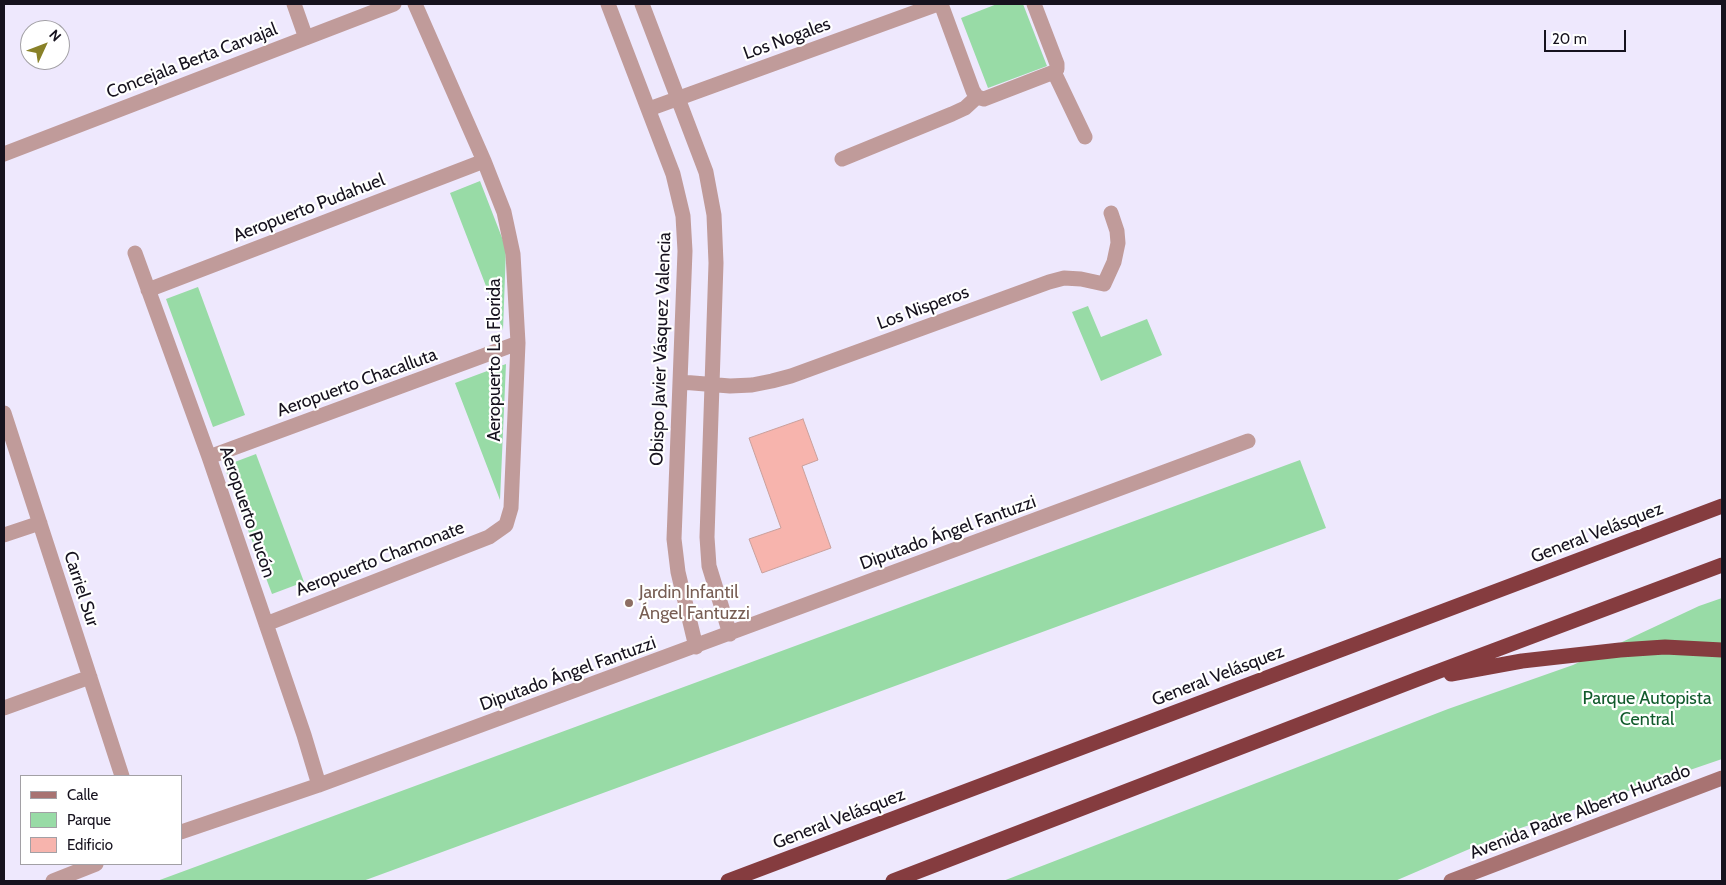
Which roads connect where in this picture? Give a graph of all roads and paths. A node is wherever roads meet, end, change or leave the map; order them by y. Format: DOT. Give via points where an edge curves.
graph roads {
  1 [pos="294,4"];
  2 [pos="394,4"];
  3 [pos="415,4"];
  4 [pos="608,4"];
  5 [pos="642,4"];
  6 [pos="939,4"];
  7 [pos="1034,4"];
  8 [pos="306,38"];
  9 [pos="1054,72"];
  10 [pos="977,97"];
  11 [pos="678,98"];
  12 [pos="649,109"];
  13 [pos="1085,137"];
  14 [pos="4,154"];
  15 [pos="842,159"];
  16 [pos="484,161"];
  17 [pos="1111,213"];
  18 [pos="135,253"];
  19 [pos="148,290"];
  20 [pos="518,344"];
  21 [pos="681,382"];
  22 [pos="712,384"];
  23 [pos="4,413"];
  24 [pos="1248,441"];
  25 [pos="209,457"];
  26 [pos="1722,502"];
  27 [pos="1722,506"];
  28 [pos="1698,515"];
  29 [pos="40,523"];
  30 [pos="506,525"];
  31 [pos="4,535"];
  32 [pos="1722,565"];
  33 [pos="266,624"];
  34 [pos="730,634"];
  35 [pos="696,647"];
  36 [pos="1722,650"];
  37 [pos="90,677"];
  38 [pos="1418,679"];
  39 [pos="4,708"];
  40 [pos="122,775"];
  41 [pos="1722,778"];
  42 [pos="319,785"];
  43 [pos="182,832"];
  44 [pos="93,865"];
  45 [pos="53,881"];
  46 [pos="728,881"];
  47 [pos="893,881"];
  48 [pos="1451,881"];
  1 -- 8 [label="street"];
  2 -- 8 [label="street, Concejala Berta Carvajal"];
  3 -- 16 [label="street, Aeropuerto La Florida"];
  4 -- 12 [label="street, Obispo Javier Vásquez Valencia"];
  5 -- 11 [label="street"];
  6 -- 10 [label="street, Los Nogales"];
  6 -- 11 [label="street, Los Nogales"];
  7 -- 9 [label="street" via="1057,64"];
  8 -- 14 [label="street, Concejala Berta Carvajal"];
  9 -- 10 [label="street" via="984,99"];
  9 -- 13 [label="street"];
  10 -- 15 [label="street" via="952,114"];
  11 -- 12 [label="street, Los Nogales"];
  11 -- 22 [label="street" via="706,172 714,215 716,263"];
  12 -- 21 [label="street, Obispo Javier Vásquez Valencia" via="673,174 683,216"];
  16 -- 19 [label="street, Aeropuerto Pudahuel"];
  16 -- 20 [label="street, Aeropuerto La Florida" via="504,212 513,254"];
  17 -- 22 [label="street, Los Nisperos" via="1118,243 1104,284 1081,278 1064,278 791,376 752,385"];
  18 -- 19 [label="street, Aeropuerto Pucón"];
  19 -- 25 [label="street, Aeropuerto Pucón"];
  20 -- 25 [label="street, Aeropuerto Chacalluta"];
  20 -- 30 [label="street, Aeropuerto La Florida" via="511,508"];
  21 -- 22 [label="street, Los Nisperos"];
  21 -- 35 [label="street, Obispo Javier Vásquez Valencia" via="674,539 678,572"];
  22 -- 34 [label="street" via="709,566"];
  23 -- 29 [label="street, Carriel Sur"];
  24 -- 34 [label="street, Diputado Ángel Fantuzzi"];
  25 -- 33 [label="street, Aeropuerto Pucón"];
  26 -- 28 [label="highway"];
  27 -- 28 [label="highway, General Velásquez"];
  28 -- 46 [label="highway, General Velásquez"];
  29 -- 31 [label="street"];
  29 -- 37 [label="street, Carriel Sur"];
  30 -- 33 [label="street, Aeropuerto Chamonate" via="490,537"];
  32 -- 38 [label="highway"];
  33 -- 42 [label="street, Aeropuerto Pucón"];
  34 -- 35 [label="street, Diputado Ángel Fantuzzi"];
  35 -- 42 [label="street, Diputado Ángel Fantuzzi"];
  36 -- 38 [label="highway" via="1665,647 1620,650 1522,661"];
  37 -- 39 [label="street"];
  37 -- 40 [label="street, Carriel Sur"];
  38 -- 47 [label="highway"];
  41 -- 48 [label="street, Avenida Padre Alberto Hurtado"];
  42 -- 43 [label="street, Diputado Ángel Fantuzzi"];
  44 -- 45 [label="street"];
}
